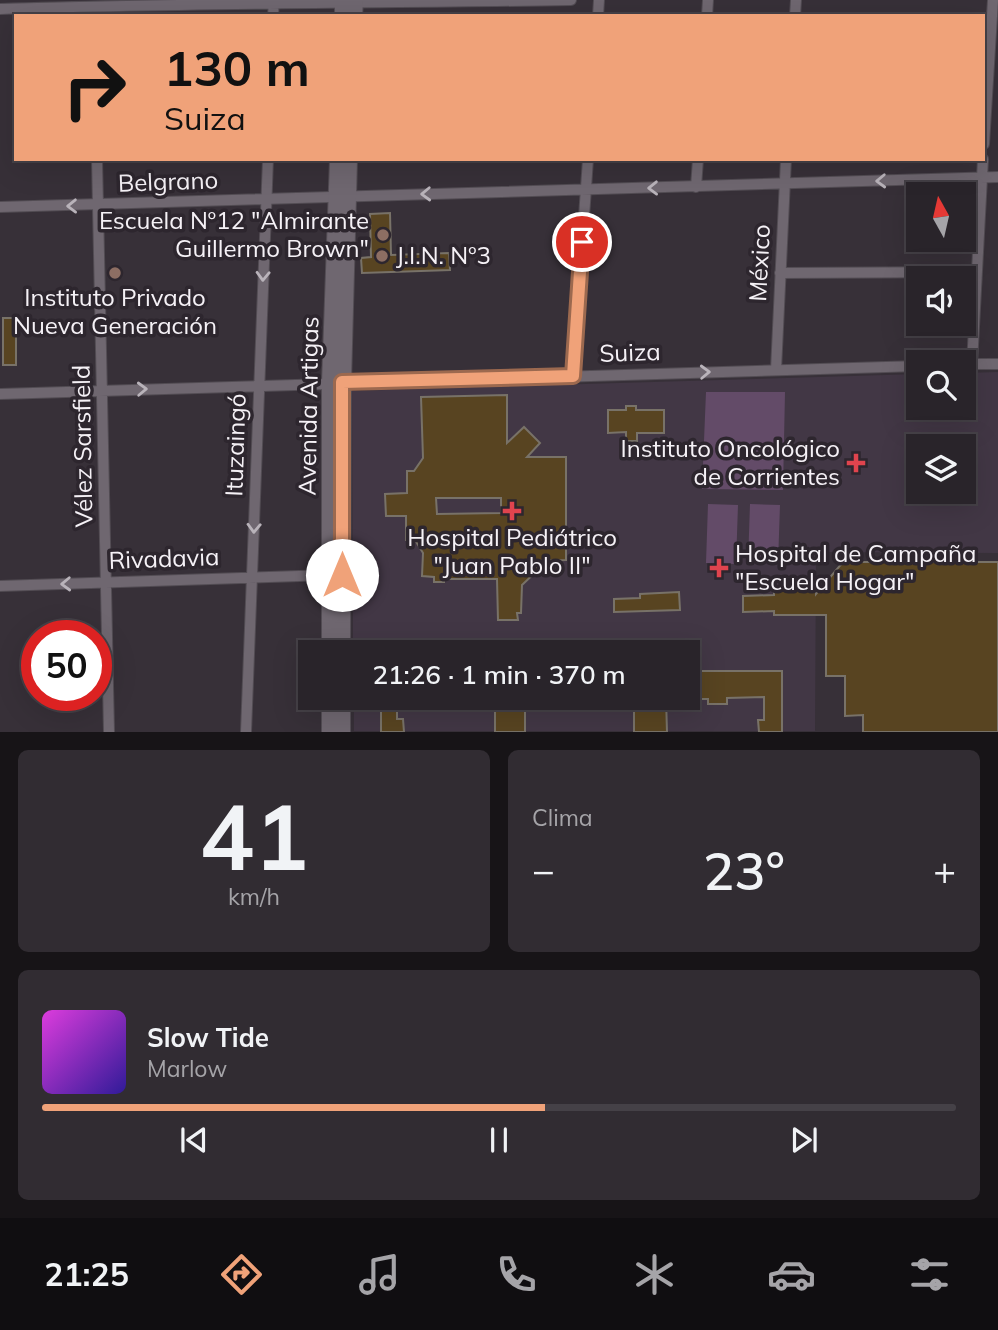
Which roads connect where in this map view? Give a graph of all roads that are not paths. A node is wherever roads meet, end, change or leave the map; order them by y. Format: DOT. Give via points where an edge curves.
graph roads {
  1 [pos="571,0"];
  2 [pos="993,0"];
  3 [pos="274,1"];
  4 [pos="411,1"];
  5 [pos="349,6"];
  6 [pos="93,7"];
  7 [pos="0,9"];
  8 [pos="985,86"];
  9 [pos="97,161"];
  10 [pos="268,161"];
  11 [pos="338,161"];
  12 [pos="349,161"];
  13 [pos="588,161"];
  14 [pos="698,161"];
  15 [pos="786,161"];
  16 [pos="983,161"];
  17 [pos="981,177"];
  18 [pos="998,177"];
  19 [pos="785,184"];
  20 [pos="696,187"];
  21 [pos="586,189"];
  22 [pos="343,197"];
  23 [pos="266,201"];
  24 [pos="99,205"];
  25 [pos="0,208"];
  26 [pos="906,272"];
  27 [pos="976,272"];
  28 [pos="780,273"];
  29 [pos="998,363"];
  30 [pos="976,364"];
  31 [pos="906,366"];
  32 [pos="776,370"];
  33 [pos="573,376"];
  34 [pos="336,383"];
  35 [pos="260,386"];
  36 [pos="104,390"];
  37 [pos="0,394"];
  38 [pos="330,575"];
  39 [pos="252,578"];
  40 [pos="106,582"];
  41 [pos="0,586"];
  42 [pos="330,640"];
  43 [pos="342,640"];
  44 [pos="330,710"];
  45 [pos="342,710"];
  46 [pos="109,732"];
  47 [pos="246,732"];
  48 [pos="330,732"];
  49 [pos="342,732"];
  1 -- 4 [label="street"];
  2 -- 8 [label="street"];
  3 -- 5 [label="street"];
  3 -- 6 [label="street"];
  4 -- 5 [label="street"];
  6 -- 7 [label="street"];
  9 -- 24 [label="street, Vélez Sarsfield"];
  10 -- 23 [label="street, Ituzaingó"];
  11 -- 22 [label="main road, Avenida Artigas"];
  12 -- 22 [label="main road, Avenida Artigas"];
  13 -- 21 [label="street"];
  14 -- 20 [label="street"];
  15 -- 19 [label="street, México"];
  16 -- 17 [label="street"];
  17 -- 18 [label="street, Belgrano"];
  17 -- 19 [label="street, Belgrano, one-way"];
  17 -- 27 [label="street"];
  19 -- 20 [label="street, Belgrano"];
  19 -- 28 [label="street, México"];
  20 -- 21 [label="street, Belgrano, one-way"];
  21 -- 22 [label="street, Belgrano, one-way"];
  21 -- 33 [label="street"];
  22 -- 23 [label="street, Belgrano"];
  22 -- 34 [label="main road, Avenida Artigas"];
  23 -- 24 [label="street, Belgrano"];
  23 -- 35 [label="street, Ituzaingó, one-way"];
  24 -- 25 [label="street, Belgrano, one-way"];
  24 -- 36 [label="street, Vélez Sarsfield"];
  26 -- 28 [label="street"];
  28 -- 32 [label="street, México"];
  29 -- 30 [label="street"];
  31 -- 32 [label="street, Suiza"];
  33 -- 32 [label="street, Suiza, one-way"];
  33 -- 34 [label="street, Suiza"];
  34 -- 35 [label="street, Suiza"];
  34 -- 38 [label="main road, Avenida Artigas"];
  34 -- 43 [label="main road, Avenida Artigas"];
  36 -- 35 [label="street, Suiza, one-way"];
  35 -- 39 [label="street, Ituzaingó, one-way"];
  36 -- 37 [label="street, Suiza"];
  36 -- 40 [label="street, Vélez Sarsfield"];
  38 -- 39 [label="street, Rivadavia"];
  38 -- 42 [label="main road, Avenida Artigas"];
  39 -- 40 [label="street, Rivadavia"];
  39 -- 47 [label="street, Ituzaingó"];
  40 -- 41 [label="street, Rivadavia, one-way"];
  40 -- 46 [label="street, Vélez Sarsfield"];
  44 -- 48 [label="main road"];
  45 -- 49 [label="main road"];
}
